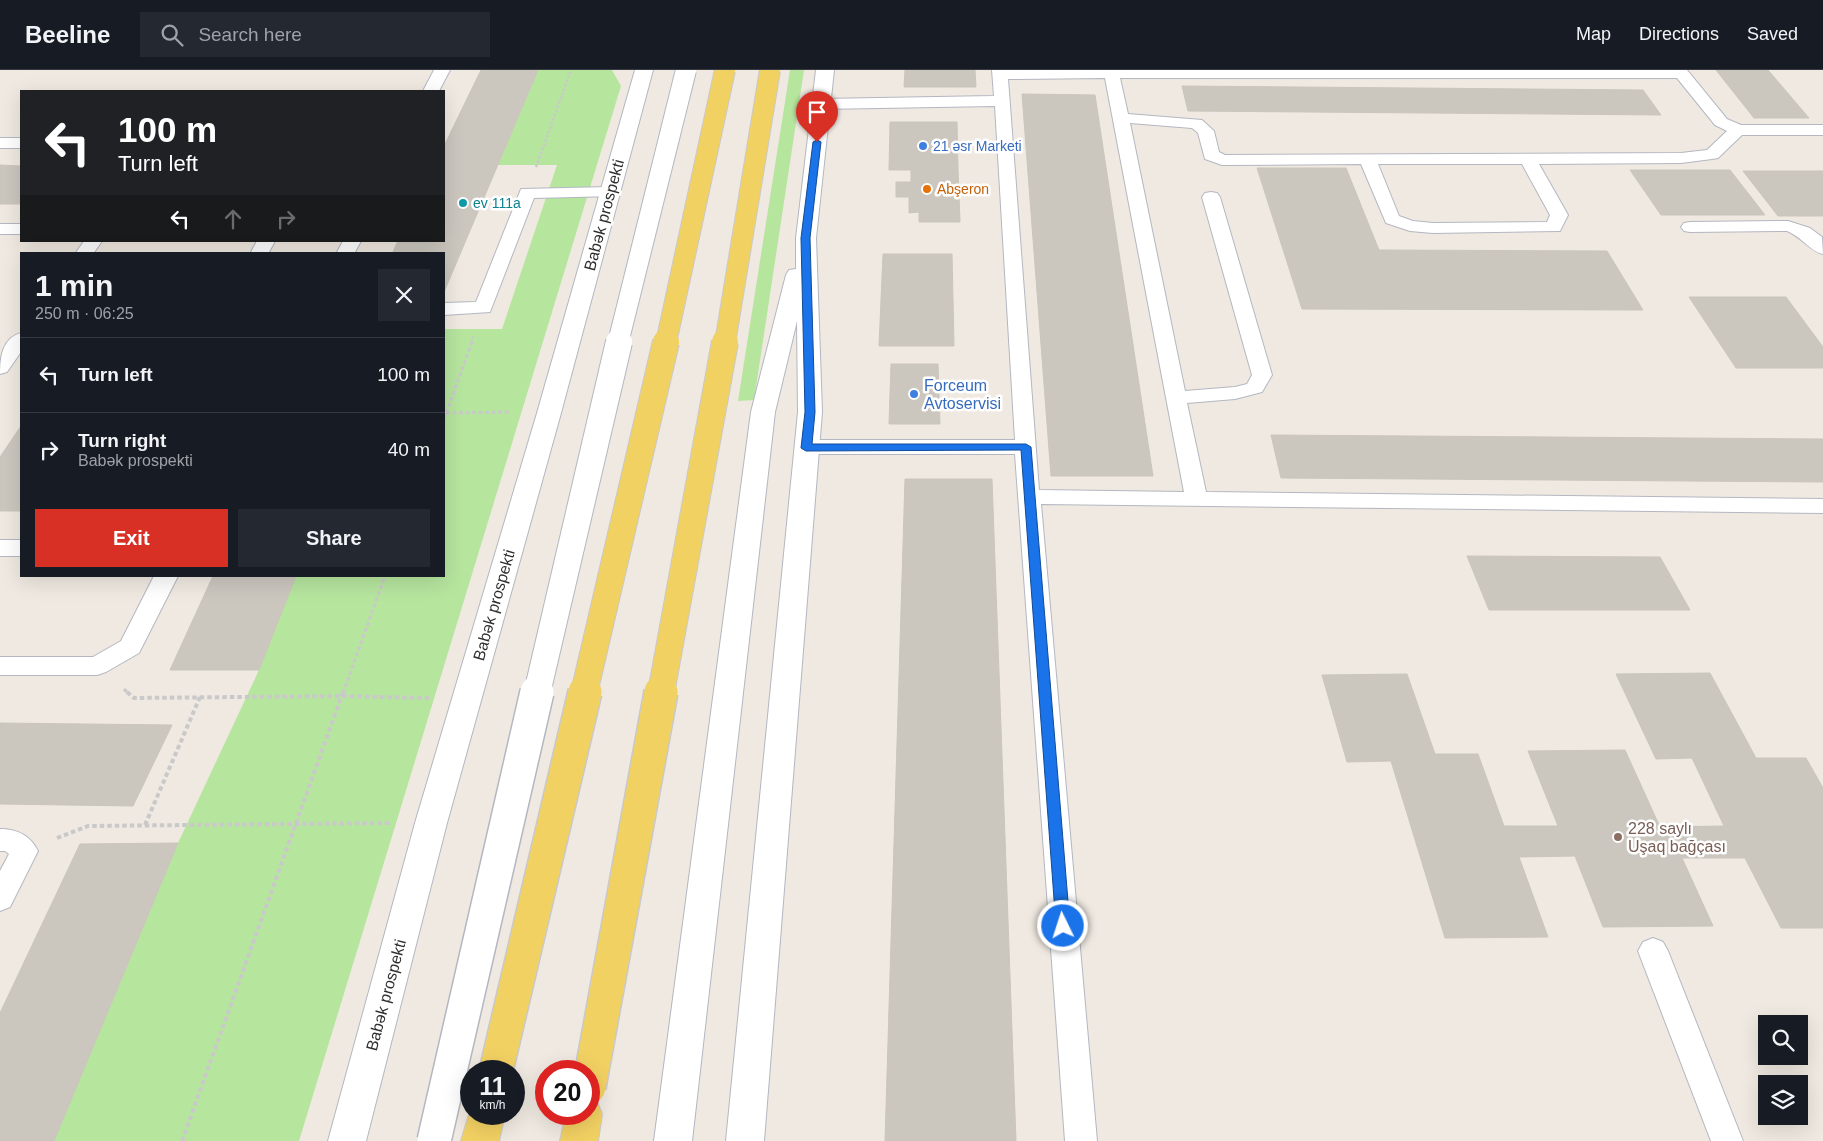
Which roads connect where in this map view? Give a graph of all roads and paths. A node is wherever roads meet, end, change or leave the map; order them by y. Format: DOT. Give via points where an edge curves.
graph roads {
  1 [pos="442,70"];
  2 [pos="571,70"];
  3 [pos="644,70"];
  4 [pos="686,70"];
  5 [pos="725,70"];
  6 [pos="770,70"];
  7 [pos="825,70"];
  8 [pos="1680,71"];
  9 [pos="1000,72"];
  10 [pos="1279,72"];
  11 [pos="1112,74"];
  12 [pos="432,90"];
  13 [pos="1002,101"];
  14 [pos="821,104"];
  15 [pos="1121,118"];
  16 [pos="1738,130"];
  17 [pos="1823,130"];
  18 [pos="0,143"];
  19 [pos="20,143"];
  20 [pos="1367,159"];
  21 [pos="1528,159"];
  22 [pos="610,192"];
  23 [pos="527,193"];
  24 [pos="1212,197"];
  25 [pos="1690,227"];
  26 [pos="0,229"];
  27 [pos="20,229"];
  28 [pos="806,238"];
  29 [pos="1823,249"];
  30 [pos="483,308"];
  31 [pos="445,309"];
  32 [pos="20,340"];
  33 [pos="0,368"];
  34 [pos="1176,398"];
  35 [pos="509,412"];
  36 [pos="446,413"];
  37 [pos="445,416"];
  38 [pos="1026,447"];
  39 [pos="806,448"];
  40 [pos="1029,497"];
  41 [pos="1196,499"];
  42 [pos="1823,506"];
  43 [pos="0,548"];
  44 [pos="20,548"];
  45 [pos="165,577"];
  46 [pos="385,577"];
  47 [pos="0,666"];
  48 [pos="98,666"];
  49 [pos="341,696"];
  50 [pos="200,697"];
  51 [pos="468,698"];
  52 [pos="432,823"];
  53 [pos="295,824"];
  54 [pos="145,826"];
  55 [pos="12,846"];
  56 [pos="0,899"];
  57 [pos="1653,952"];
  58 [pos="499,1060"];
  59 [pos="594,1060"];
  60 [pos="484,1125"];
  61 [pos="582,1125"];
  62 [pos="182,1141"];
  63 [pos="347,1141"];
  64 [pos="434,1141"];
  65 [pos="480,1141"];
  66 [pos="579,1141"];
  67 [pos="673,1141"];
  68 [pos="745,1141"];
  69 [pos="1081,1141"];
  70 [pos="1727,1141"];
  1 -- 12 [label="lane"];
  2 -- 23 [label="path"];
  3 -- 22 [label="main road, Babək prospekti"];
  4 -- 64 [label="main road, bridge" via="602,409"];
  5 -- 58 [label="main road, bridge" via="668,335"];
  6 -- 59 [label="main road, bridge" via="725,343"];
  7 -- 14 [label="main road"];
  8 -- 10 [label="lane"];
  8 -- 16 [label="lane" via="1721,122"];
  9 -- 11 [label="lane"];
  9 -- 13 [label="lane"];
  10 -- 11 [label="lane"];
  11 -- 15 [label="lane"];
  13 -- 14 [label="lane"];
  13 -- 38 [label="lane"];
  14 -- 28 [label="main road"];
  15 -- 20 [label="lane" via="1196,123 1206,131 1211,155 1222,160"];
  15 -- 34 [label="lane"];
  16 -- 17 [label="lane"];
  16 -- 21 [label="lane" via="1712,154 1681,158"];
  18 -- 19 [label="lane"];
  20 -- 21 [label="lane"];
  20 -- 21 [label="lane" via="1392,219 1410,226 1554,227 1559,215"];
  22 -- 23 [label="lane"];
  22 -- 51 [label="main road, Babək prospekti"];
  23 -- 30 [label="lane"];
  24 -- 34 [label="lane" via="1262,375 1254,388 1235,393"];
  25 -- 29 [label="lane" via="1788,226 1812,235"];
  26 -- 27 [label="lane"];
  28 -- 39 [label="main road" via="810,412"];
  28 -- 67 [label="main road" via="763,412"];
  30 -- 31 [label="lane"];
  30 -- 36 [label="path"];
  32 -- 33 [label="lane"];
  34 -- 41 [label="lane"];
  35 -- 36 [label="path"];
  36 -- 37 [label="path"];
  38 -- 39 [label="lane"];
  38 -- 40 [label="lane"];
  39 -- 68 [label="main road"];
  40 -- 41 [label="lane"];
  40 -- 69 [label="lane"];
  41 -- 42 [label="lane"];
  43 -- 44 [label="lane"];
  45 -- 48 [label="lane" via="130,647"];
  46 -- 49 [label="path"];
  47 -- 48 [label="lane"];
  48 -- 50 [label="path" via="134,698"];
  49 -- 50 [label="path"];
  49 -- 51 [label="path"];
  49 -- 53 [label="path"];
  50 -- 54 [label="path"];
  51 -- 52 [label="main road, Babək prospekti"];
  52 -- 53 [label="path"];
  52 -- 63 [label="main road, Babək prospekti"];
  53 -- 54 [label="path"];
  53 -- 62 [label="path"];
  54 -- 55 [label="path" via="88,826"];
  55 -- 56 [label="lane"];
  57 -- 70 [label="lane"];
  60 -- 65 [label="main road"];
  61 -- 66 [label="main road"];
}
